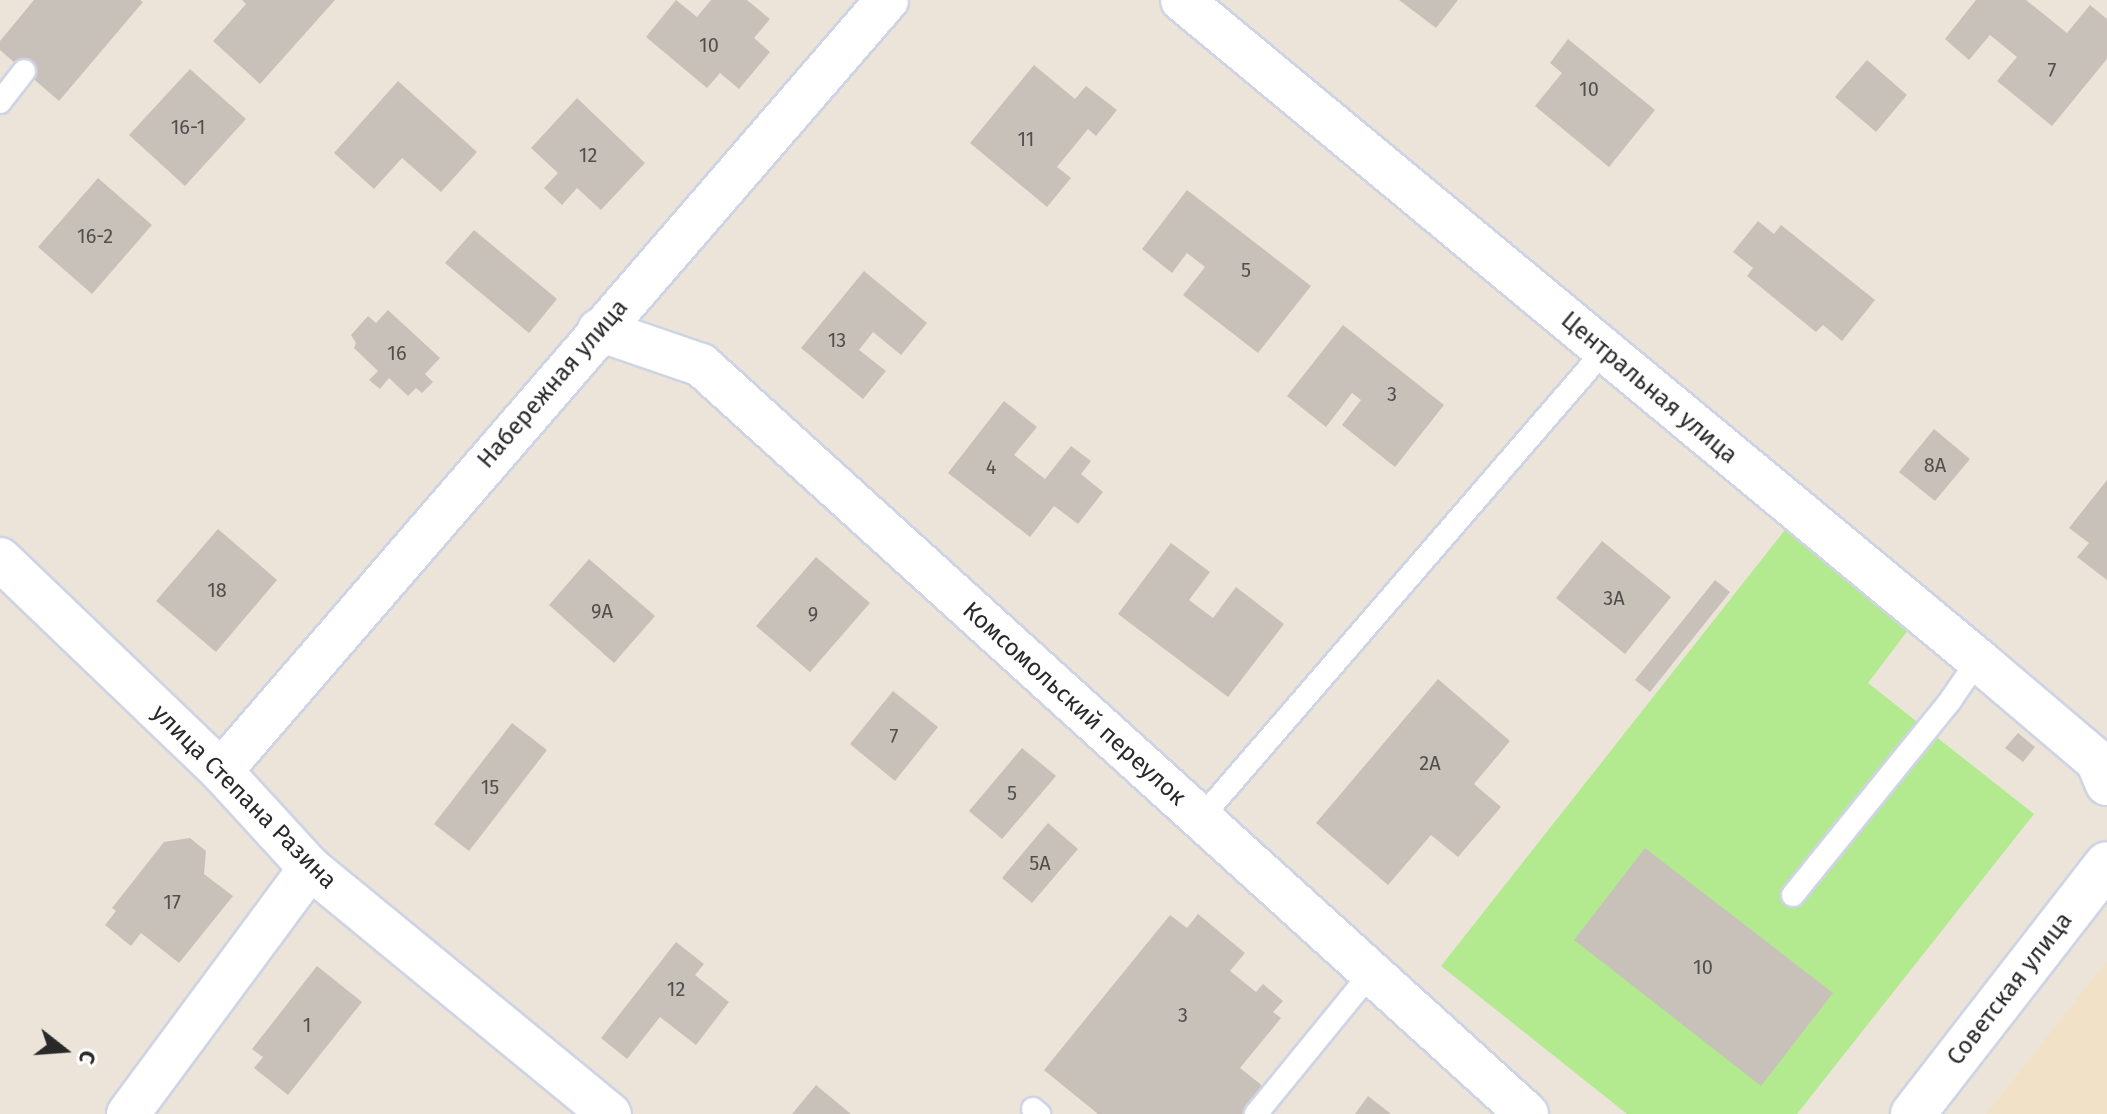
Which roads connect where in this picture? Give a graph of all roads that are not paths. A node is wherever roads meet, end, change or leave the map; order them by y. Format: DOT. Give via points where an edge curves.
graph roads {
  1 [pos="887,0"];
  2 [pos="1182,0"];
  3 [pos="24,71"];
  4 [pos="0,102"];
  5 [pos="599,330"];
  6 [pos="1604,351"];
  7 [pos="0,559"];
  8 [pos="1978,660"];
  9 [pos="221,771"];
  10 [pos="2107,784"];
  11 [pos="1200,819"];
  12 [pos="2107,864"];
  13 [pos="310,868"];
  14 [pos="1793,895"];
  15 [pos="1371,973"];
  16 [pos="128,1114"];
  17 [pos="610,1114"];
  18 [pos="1256,1114"];
  19 [pos="1527,1114"];
  20 [pos="1913,1114"];
  1 -- 5 [label="street, Набережная улица"];
  2 -- 6 [label="street, Центральная улица"];
  3 -- 4 [label="lane"];
  5 -- 9 [label="street, Набережная улица"];
  5 -- 11 [label="street, Комсомольский переулок" via="701,365"];
  6 -- 8 [label="street, Центральная улица"];
  6 -- 11 [label="lane"];
  7 -- 9 [label="street, улица Степана Разина"];
  8 -- 10 [label="street, Центральная улица" via="2097,761"];
  8 -- 14 [label="lane"];
  9 -- 13 [label="street, улица Степана Разина"];
  11 -- 15 [label="street, Комсомольский переулок"];
  12 -- 20 [label="main road, Советская улица"];
  13 -- 16 [label="street"];
  13 -- 17 [label="street, улица Степана Разина"];
  15 -- 18 [label="lane"];
  15 -- 19 [label="street, Комсомольский переулок"];
}
